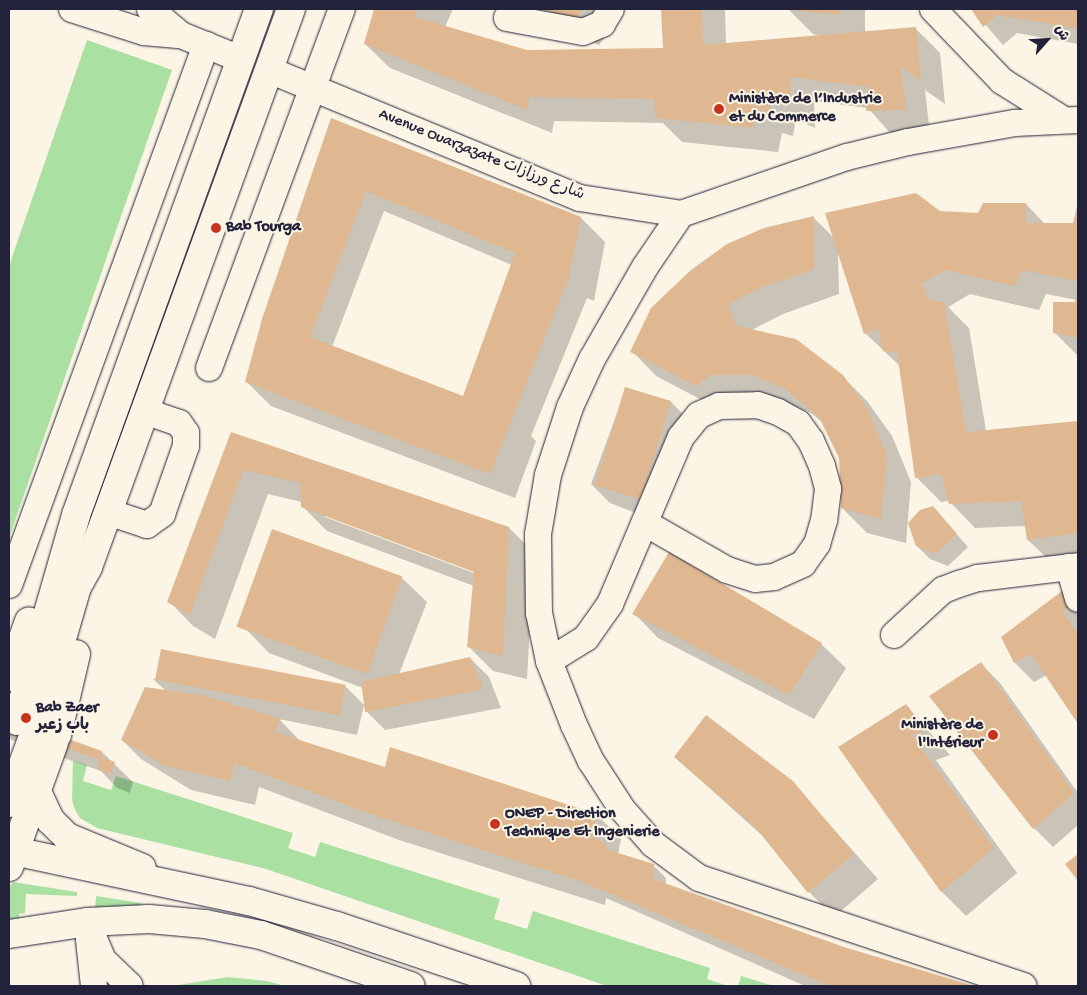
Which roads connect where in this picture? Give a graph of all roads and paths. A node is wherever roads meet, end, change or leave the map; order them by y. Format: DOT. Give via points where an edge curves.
graph roads {
  1 [pos="72,9"];
  2 [pos="150,9"];
  3 [pos="259,9"];
  4 [pos="290,9"];
  5 [pos="342,9"];
  6 [pos="611,9"];
  7 [pos="933,9"];
  8 [pos="507,18"];
  9 [pos="181,35"];
  10 [pos="206,45"];
  11 [pos="240,58"];
  12 [pos="269,70"];
  13 [pos="313,87"];
  14 [pos="1071,120"];
  15 [pos="681,214"];
  16 [pos="209,368"];
  17 [pos="144,412"];
  18 [pos="108,512"];
  19 [pos="76,515"];
  20 [pos="645,523"];
  21 [pos="1074,566"];
  22 [pos="9,585"];
  23 [pos="1078,599"];
  24 [pos="894,635"];
  25 [pos="549,661"];
  26 [pos="9,677"];
  27 [pos="31,733"];
  28 [pos="38,794"];
  29 [pos="9,803"];
  30 [pos="10,861"];
  31 [pos="156,880"];
  32 [pos="87,922"];
  33 [pos="9,934"];
  34 [pos="94,986"];
  35 [pos="130,986"];
  36 [pos="411,986"];
  37 [pos="516,986"];
  38 [pos="1024,986"];
  1 -- 9 [label="street" via="144,32"];
  2 -- 9 [label="street"];
  3 -- 11 [label="main road"];
  4 -- 12 [label="main road"];
  5 -- 13 [label="street"];
  6 -- 8 [label="street" via="602,24 583,32"];
  7 -- 14 [label="street" via="1002,81"];
  9 -- 10 [label="street"];
  10 -- 11 [label="street"];
  10 -- 22 [label="street"];
  11 -- 12 [label="main road"];
  11 -- 19 [label="main road"];
  12 -- 13 [label="street, Avenue Ouarzazate شارع ورزازات"];
  12 -- 17 [label="main road"];
  13 -- 15 [label="street, Avenue Ouarzazate شارع ورزازات" via="580,198"];
  13 -- 16 [label="street"];
  14 -- 15 [label="street, Avenue Ouarzazate شارع ورزازات" via="1015,123 908,142 847,157"];
  15 -- 25 [label="street" via="645,267 592,360 570,406 548,475 538,534 537,580 539,613"];
  17 -- 18 [label="main road"];
  17 -- 18 [label="street" via="179,423 186,433 186,446 162,514 147,525"];
  18 -- 27 [label="main road" via="88,567 88,599"];
  19 -- 26 [label="main road" via="53,552"];
  19 -- 27 [label="main road"];
  20 -- 20 [label="street" via="688,425 699,415 719,406 758,405 798,423 811,441 828,489 817,544 802,564 774,578 755,579 727,570"];
  20 -- 25 [label="street" via="610,604 596,626 574,648"];
  21 -- 23 [label="street"];
  21 -- 24 [label="street" via="978,578 958,584 943,590"];
  25 -- 38 [label="street" via="591,761 622,809 653,844 699,878"];
  27 -- 28 [label="main road"];
  27 -- 29 [label="main road"];
  28 -- 30 [label="main road"];
  28 -- 31 [label="main road" via="50,820 67,837 127,859"];
  30 -- 31 [label="main road"];
  31 -- 37 [label="main road" via="337,926"];
  32 -- 33 [label="main road"];
  32 -- 34 [label="street"];
  32 -- 35 [label="street" via="103,960"];
  32 -- 36 [label="main road" via="148,919 233,930 315,952"];
}
